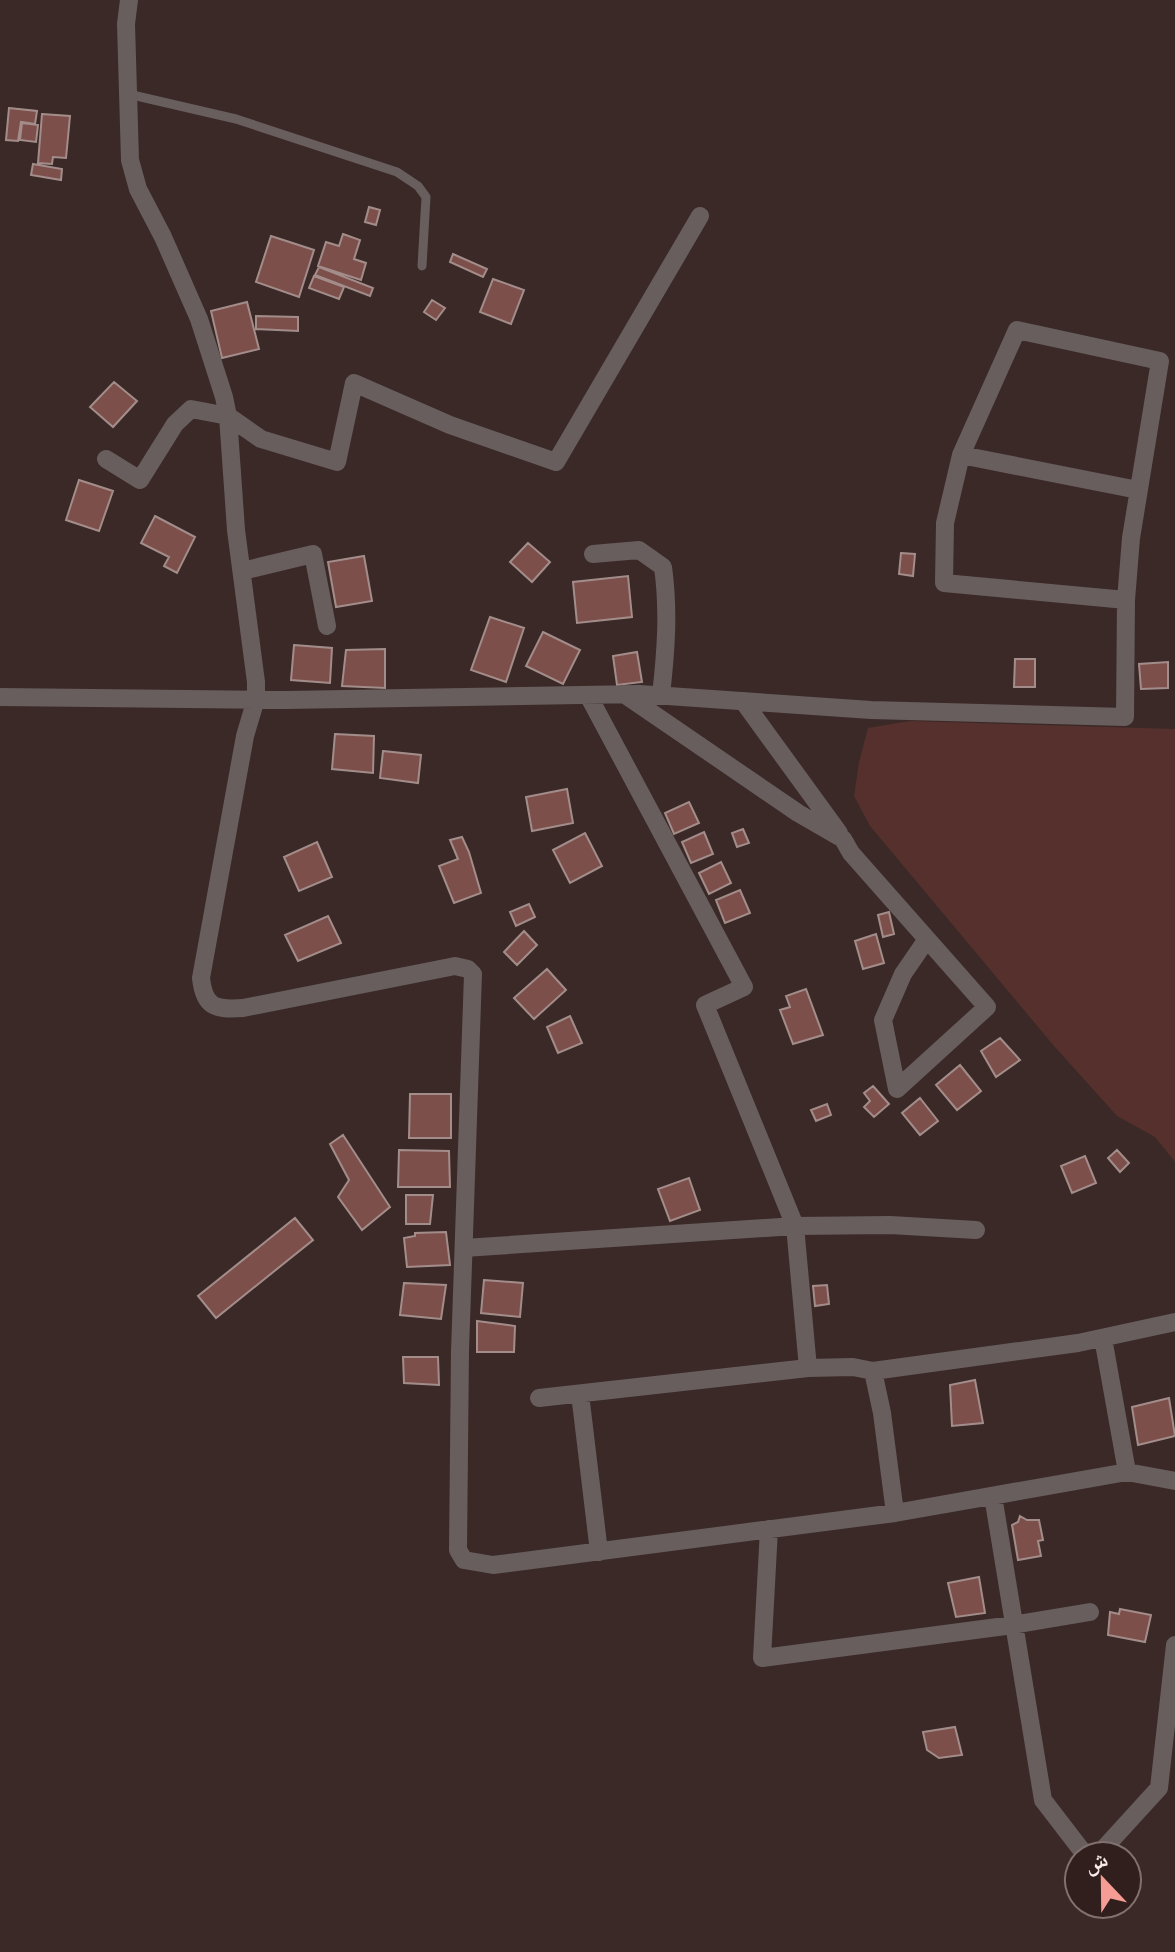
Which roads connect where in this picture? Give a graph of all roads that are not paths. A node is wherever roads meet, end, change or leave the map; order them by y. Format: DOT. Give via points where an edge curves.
graph roads {
  1 [pos="129,0"];
  2 [pos="128,94"];
  3 [pos="700,216"];
  4 [pos="422,266"];
  5 [pos="228,416"];
  6 [pos="961,455"];
  7 [pos="106,459"];
  8 [pos="1138,490"];
  9 [pos="593,554"];
  10 [pos="242,571"];
  11 [pos="1126,600"];
  12 [pos="327,626"];
  13 [pos="624,694"];
  14 [pos="588,695"];
  15 [pos="661,695"];
  16 [pos="0,697"];
  17 [pos="256,699"];
  18 [pos="743,701"];
  19 [pos="843,839"];
  20 [pos="927,939"];
  21 [pos="795,1226"];
  22 [pos="976,1230"];
  23 [pos="464,1248"];
  24 [pos="1175,1322"];
  25 [pos="1103,1338"];
  26 [pos="808,1368"];
  27 [pos="873,1371"];
  28 [pos="580,1394"];
  29 [pos="539,1398"];
  30 [pos="1127,1472"];
  31 [pos="1175,1481"];
  32 [pos="993,1496"];
  33 [pos="895,1513"];
  34 [pos="769,1529"];
  35 [pos="599,1552"];
  36 [pos="1090,1612"];
  37 [pos="1013,1625"];
  38 [pos="1175,1645"];
  39 [pos="1074,1840"];
  40 [pos="1112,1840"];
  1 -- 2 [label="street"];
  2 -- 4 [label="lane" via="236,119 397,172 426,197"];
  2 -- 5 [label="street" via="130,160 138,189 199,319"];
  3 -- 5 [label="street" via="556,462 450,425 354,383 337,462 261,439"];
  5 -- 7 [label="street" via="191,409 175,424 140,480"];
  5 -- 10 [label="street"];
  6 -- 8 [label="street"];
  6 -- 8 [label="street" via="1017,330 1160,361"];
  6 -- 11 [label="street" via="945,523 944,583"];
  8 -- 11 [label="street"];
  9 -- 15 [label="street" via="639,550 663,567 667,645"];
  10 -- 12 [label="street" via="313,554"];
  10 -- 17 [label="street"];
  11 -- 18 [label="street" via="1125,717"];
  13 -- 14 [label="street"];
  13 -- 15 [label="street"];
  13 -- 19 [label="street"];
  14 -- 17 [label="street"];
  14 -- 21 [label="street" via="744,987 705,1005"];
  15 -- 18 [label="street"];
  16 -- 17 [label="street"];
  17 -- 23 [label="street" via="201,978 203,996 224,1010 455,966 468,969 473,974"];
  18 -- 19 [label="street"];
  19 -- 20 [label="street"];
  20 -- 20 [label="street" via="903,974 883,1020 897,1089 987,1007"];
  21 -- 22 [label="street"];
  21 -- 23 [label="street"];
  21 -- 26 [label="street"];
  23 -- 35 [label="street" via="458,1550 464,1560 493,1565"];
  24 -- 25 [label="street"];
  25 -- 27 [label="street"];
  25 -- 30 [label="street"];
  26 -- 27 [label="street"];
  26 -- 28 [label="street"];
  27 -- 33 [label="street"];
  28 -- 29 [label="street"];
  28 -- 35 [label="street"];
  30 -- 31 [label="street"];
  30 -- 32 [label="street"];
  32 -- 33 [label="street"];
  32 -- 37 [label="street"];
  33 -- 34 [label="street"];
  34 -- 35 [label="street"];
  34 -- 37 [label="street" via="762,1658"];
  36 -- 37 [label="street"];
  37 -- 39 [label="street" via="1043,1800"];
  38 -- 40 [label="street" via="1159,1788"];
}
